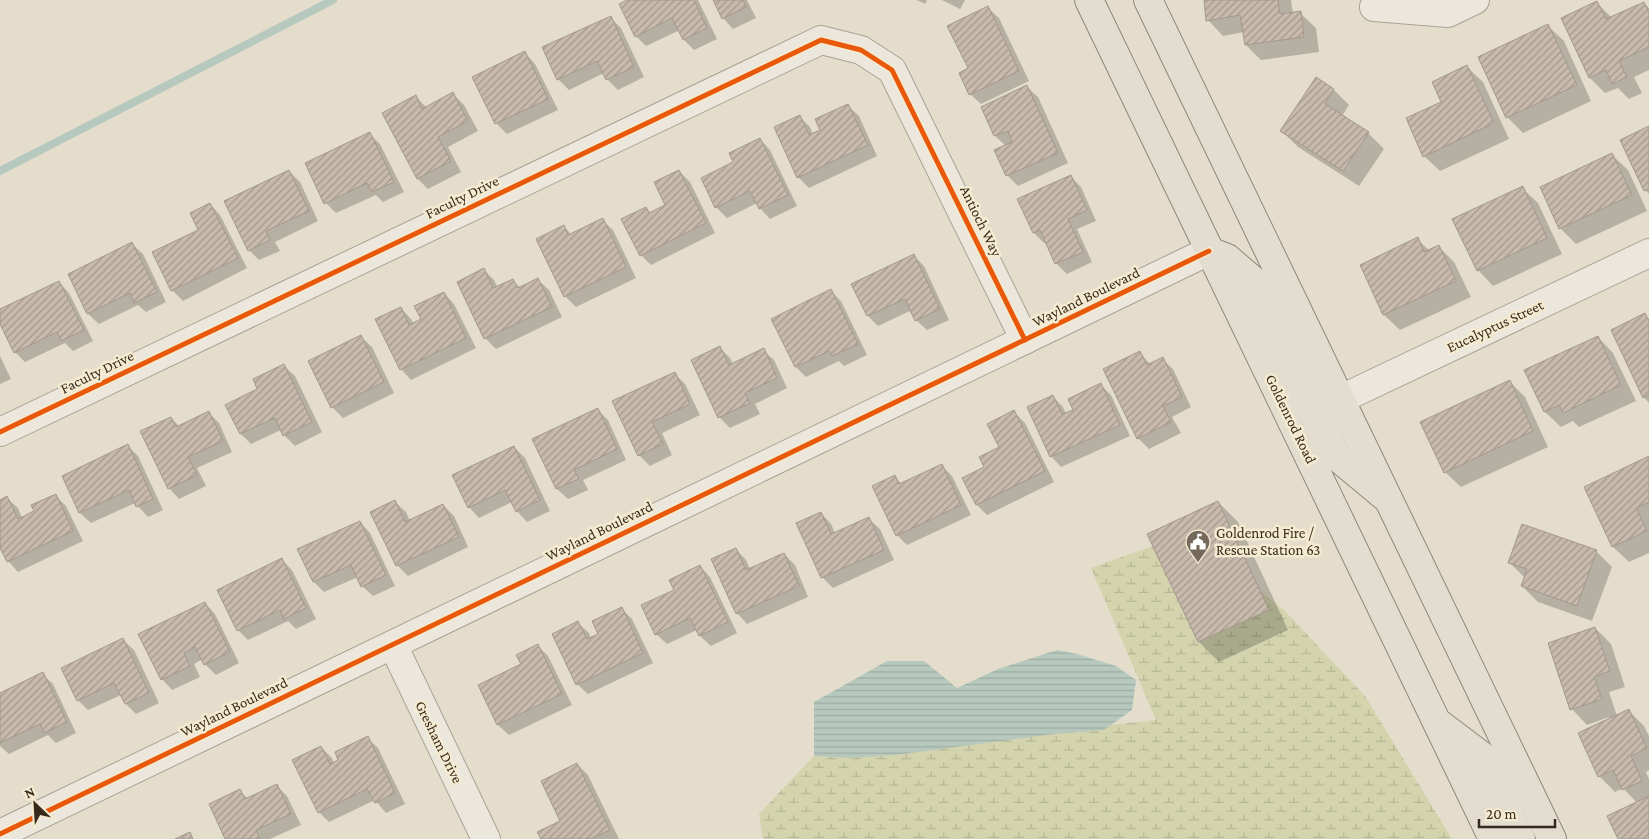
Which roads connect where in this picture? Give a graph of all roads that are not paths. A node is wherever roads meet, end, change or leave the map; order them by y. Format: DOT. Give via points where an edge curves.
graph roads {
  1 [pos="1089,0"];
  2 [pos="1148,0"];
  3 [pos="1475,0"];
  4 [pos="1374,7"];
  5 [pos="914,113"];
  6 [pos="1209,251"];
  7 [pos="1649,253"];
  8 [pos="1025,340"];
  9 [pos="1341,399"];
  10 [pos="0,432"];
  11 [pos="1391,502"];
  12 [pos="393,645"];
  13 [pos="1436,721"];
  14 [pos="0,834"];
  15 [pos="486,839"];
  16 [pos="1493,839"];
  17 [pos="1521,839"];
  18 [pos="1552,839"];
  1 -- 6 [label="main road, Goldenrod Road"];
  2 -- 9 [label="main road"];
  3 -- 4 [label="street" via="1448,13"];
  5 -- 8 [label="street, Antioch Way"];
  5 -- 10 [label="street, Faculty Drive" via="892,70 861,50 821,40"];
  6 -- 8 [label="street, Wayland Boulevard"];
  6 -- 11 [label="main road" via="1227,258 1255,282 1338,457"];
  6 -- 13 [label="main road, Goldenrod Road"];
  7 -- 9 [label="street, Eucalyptus Street"];
  8 -- 12 [label="street, Wayland Boulevard"];
  9 -- 11 [label="main road"];
  11 -- 18 [label="main road"];
  12 -- 14 [label="street, Wayland Boulevard"];
  12 -- 15 [label="street, Gresham Drive"];
  13 -- 16 [label="main road, Goldenrod Road"];
  13 -- 17 [label="main road" via="1482,756"];
}
